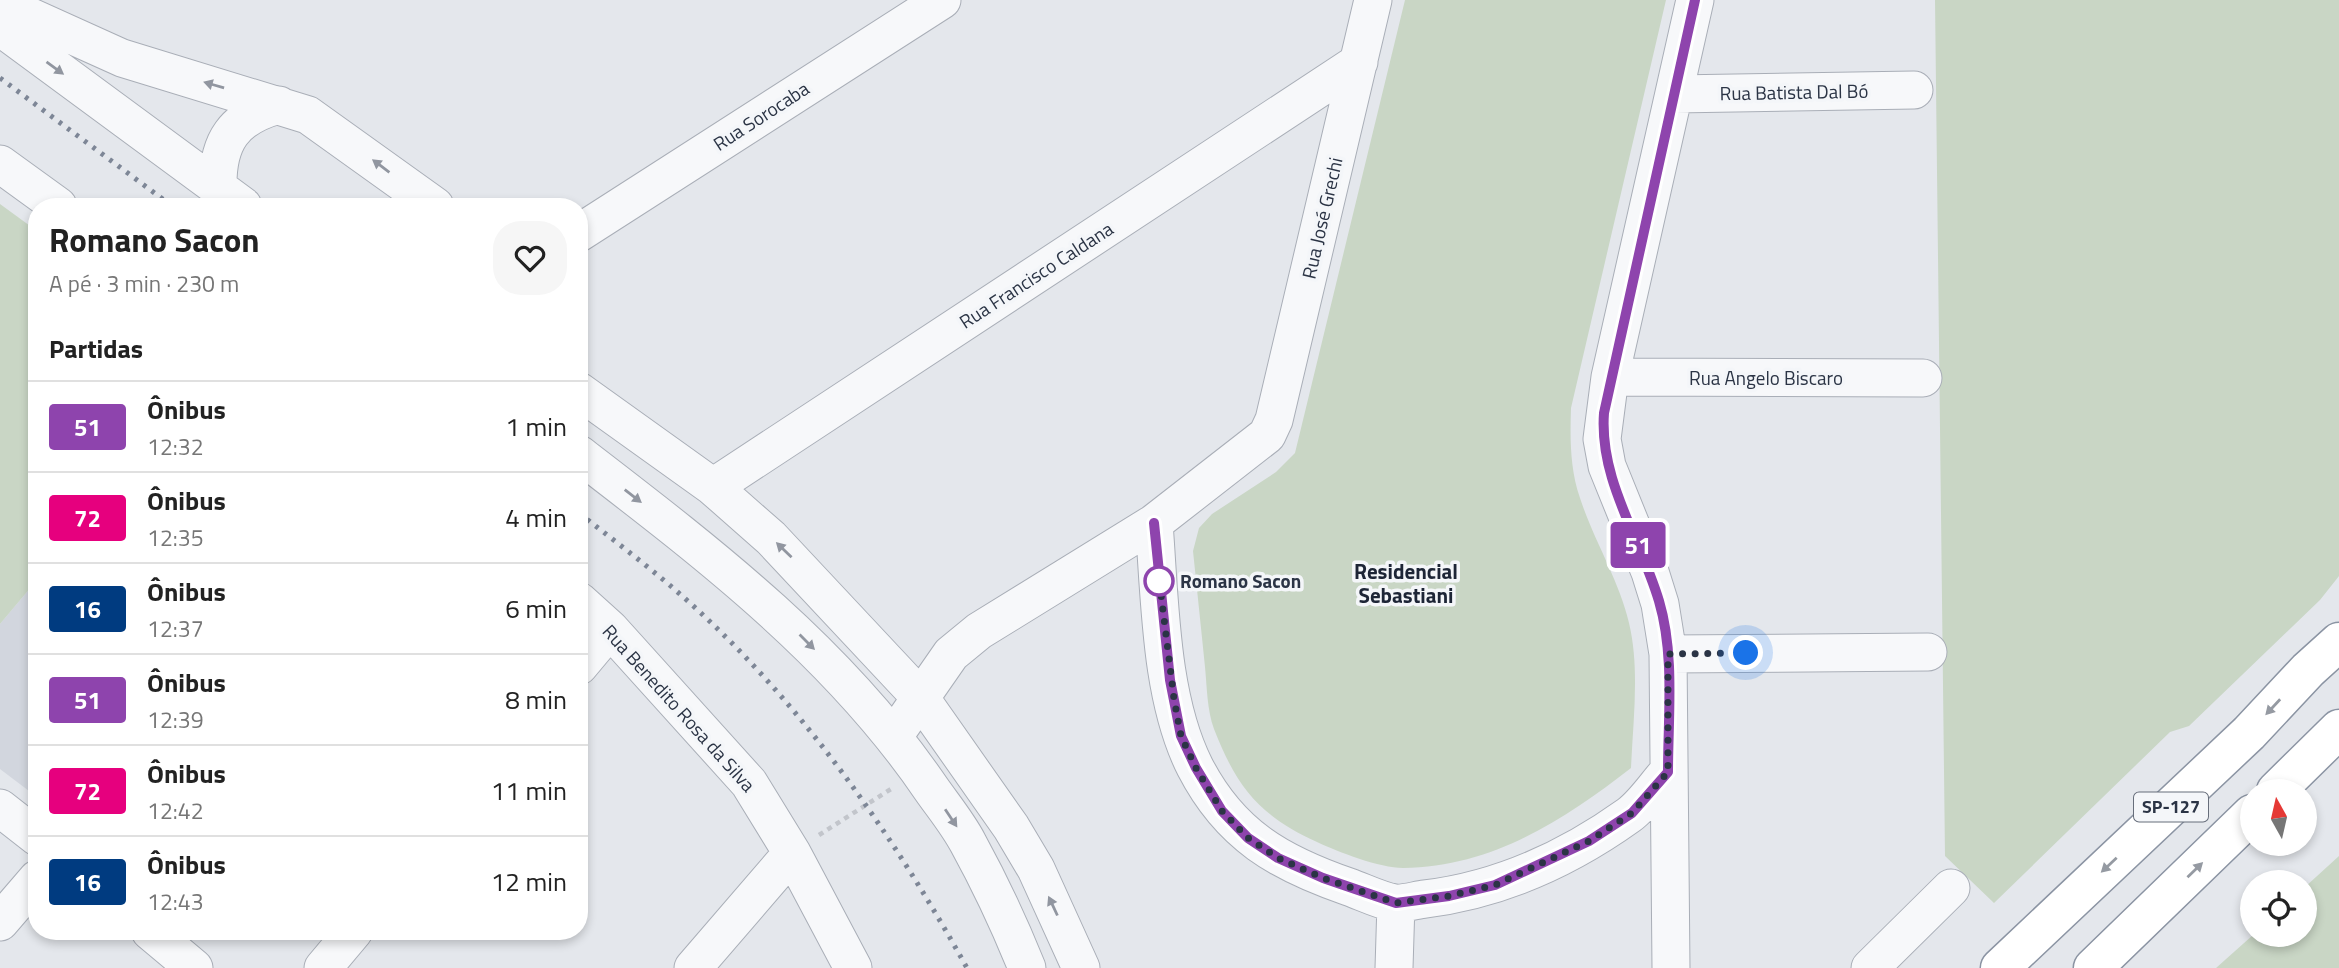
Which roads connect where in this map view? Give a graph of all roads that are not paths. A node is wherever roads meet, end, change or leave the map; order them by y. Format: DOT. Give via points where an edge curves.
graph roads {
  1 [pos="942,0"];
  2 [pos="1373,0"];
  3 [pos="1695,0"];
  4 [pos="0,3"];
  5 [pos="0,27"];
  6 [pos="1359,62"];
  7 [pos="1914,90"];
  8 [pos="1675,94"];
  9 [pos="279,105"];
  10 [pos="0,163"];
  11 [pos="231,197"];
  12 [pos="47,198"];
  13 [pos="424,198"];
  14 [pos="588,227"];
  15 [pos="1610,377"];
  16 [pos="1923,378"];
  17 [pos="588,397"];
  18 [pos="588,461"];
  19 [pos="713,487"];
  20 [pos="1154,523"];
  21 [pos="588,609"];
  22 [pos="2339,625"];
  23 [pos="610,629"];
  24 [pos="2339,642"];
  25 [pos="1928,652"];
  26 [pos="1668,654"];
  27 [pos="588,655"];
  28 [pos="2308,670"];
  29 [pos="919,696"];
  30 [pos="2339,729"];
  31 [pos="894,736"];
  32 [pos="1668,772"];
  33 [pos="2288,779"];
  34 [pos="0,808"];
  35 [pos="2240,826"];
  36 [pos="28,830"];
  37 [pos="792,853"];
  38 [pos="1951,888"];
  39 [pos="28,889"];
  40 [pos="1396,903"];
  41 [pos="0,922"];
  42 [pos="161,940"];
  43 [pos="346,940"];
  44 [pos="194,968"];
  45 [pos="323,968"];
  46 [pos="693,968"];
  47 [pos="853,968"];
  48 [pos="1027,968"];
  49 [pos="1081,968"];
  50 [pos="1394,968"];
  51 [pos="1671,968"];
  52 [pos="1870,968"];
  53 [pos="2000,968"];
  54 [pos="2093,968"];
  1 -- 14 [label="street, Rua Sorocaba"];
  2 -- 6 [label="street, Rua José Grechi"];
  3 -- 8 [label="street"];
  9 -- 4 [label="street, one-way" via="122,58"];
  5 -- 11 [label="street, one-way"];
  6 -- 19 [label="street, Rua Francisco Caldana"];
  6 -- 20 [label="street, Rua José Grechi" via="1267,435"];
  7 -- 8 [label="street, Rua Batista Dal Bó"];
  8 -- 15 [label="street"];
  9 -- 11 [label="street" via="242,120 230,133 222,149"];
  13 -- 9 [label="street, one-way" via="331,129"];
  10 -- 12 [label="street"];
  15 -- 16 [label="street, Rua Angelo Biscaro"];
  15 -- 26 [label="street" via="1602,439 1607,466 1653,583"];
  17 -- 19 [label="street"];
  18 -- 31 [label="street, one-way" via="773,610"];
  29 -- 19 [label="street, one-way" via="800,566"];
  20 -- 29 [label="street" via="978,631 951,654"];
  20 -- 40 [label="street" via="1181,736 1222,811 1248,838 1278,858"];
  21 -- 23 [label="street, Rua Benedito Rosa da Silva"];
  22 -- 28 [label="highway"];
  23 -- 27 [label="street"];
  23 -- 37 [label="street, Rua Benedito Rosa da Silva" via="749,783"];
  24 -- 28 [label="highway, SP-127"];
  25 -- 26 [label="street"];
  26 -- 32 [label="street"];
  28 -- 53 [label="highway, SP-127, one-way" via="2249,733"];
  29 -- 31 [label="street"];
  49 -- 29 [label="street, one-way" via="1036,869 1011,827"];
  30 -- 33 [label="highway"];
  31 -- 48 [label="street, one-way" via="968,841"];
  32 -- 40 [label="street" via="1632,813 1540,867 1495,885"];
  32 -- 51 [label="street"];
  34 -- 36 [label="street"];
  54 -- 35 [label="highway, SP-127, one-way"];
  37 -- 46 [label="street"];
  37 -- 47 [label="street, Rua Benedito Rosa da Silva"];
  38 -- 52 [label="street"];
  39 -- 41 [label="street"];
  40 -- 50 [label="street"];
  42 -- 44 [label="street"];
  43 -- 45 [label="street"];
}
